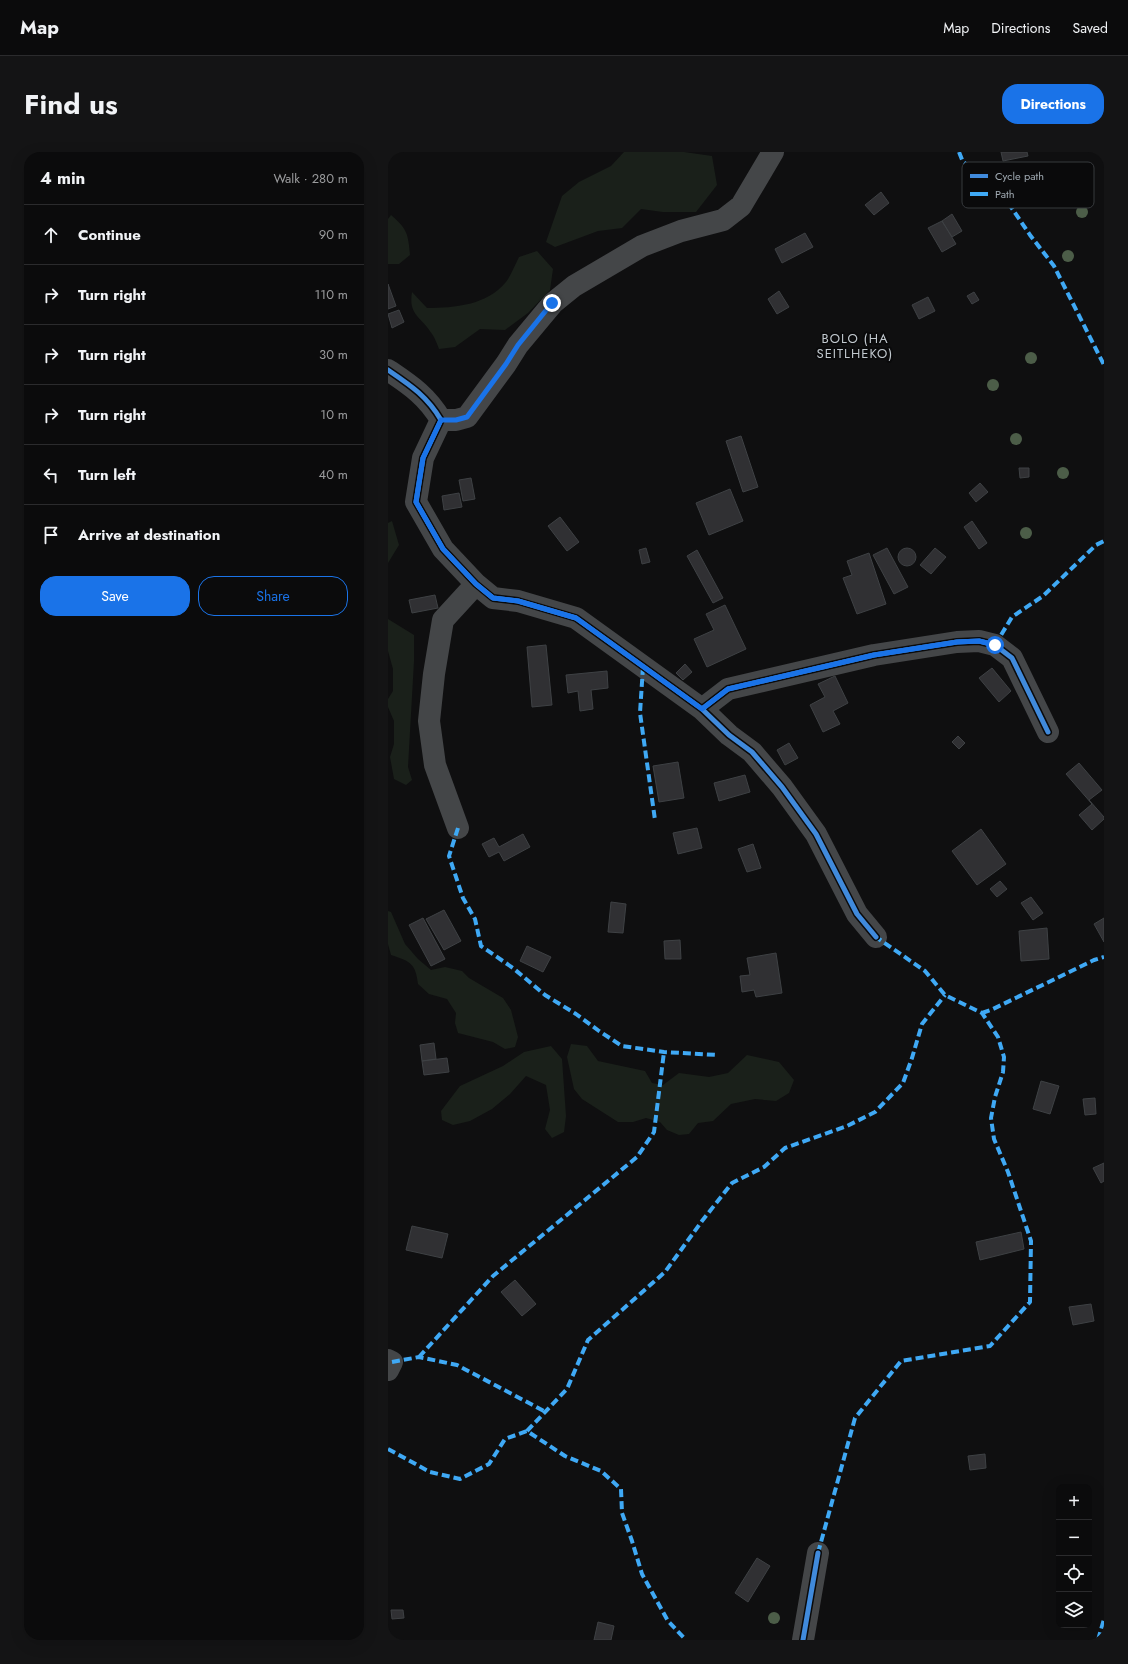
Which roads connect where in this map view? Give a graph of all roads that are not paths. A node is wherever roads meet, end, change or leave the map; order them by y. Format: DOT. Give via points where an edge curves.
graph roads {
  1 [pos="773,152"];
  2 [pos="388,370"];
  3 [pos="441,420"];
  4 [pos="476,584"];
  5 [pos="702,709"];
  6 [pos="1048,732"];
  7 [pos="458,828"];
  8 [pos="876,937"];
  9 [pos="388,1360"];
  10 [pos="388,1370"];
  11 [pos="818,1553"];
  12 [pos="803,1640"];
  1 -- 3 [label="street" via="741,206 723,220 681,231 642,246 574,286 552,303 533,325 467,417"];
  2 -- 3 [label="street" via="413,387 432,405"];
  3 -- 4 [label="street" via="423,458 416,502 443,549"];
  4 -- 5 [label="street" via="493,598 518,601 576,618"];
  4 -- 7 [label="street" via="443,620 429,721 435,765"];
  5 -- 6 [label="street" via="728,689 874,655 979,641 995,645 1012,658"];
  5 -- 8 [label="street" via="729,735 752,752 782,787 816,834 857,914"];
  9 -- 10 [label="street" via="392,1362"];
  11 -- 12 [label="street"];
}
